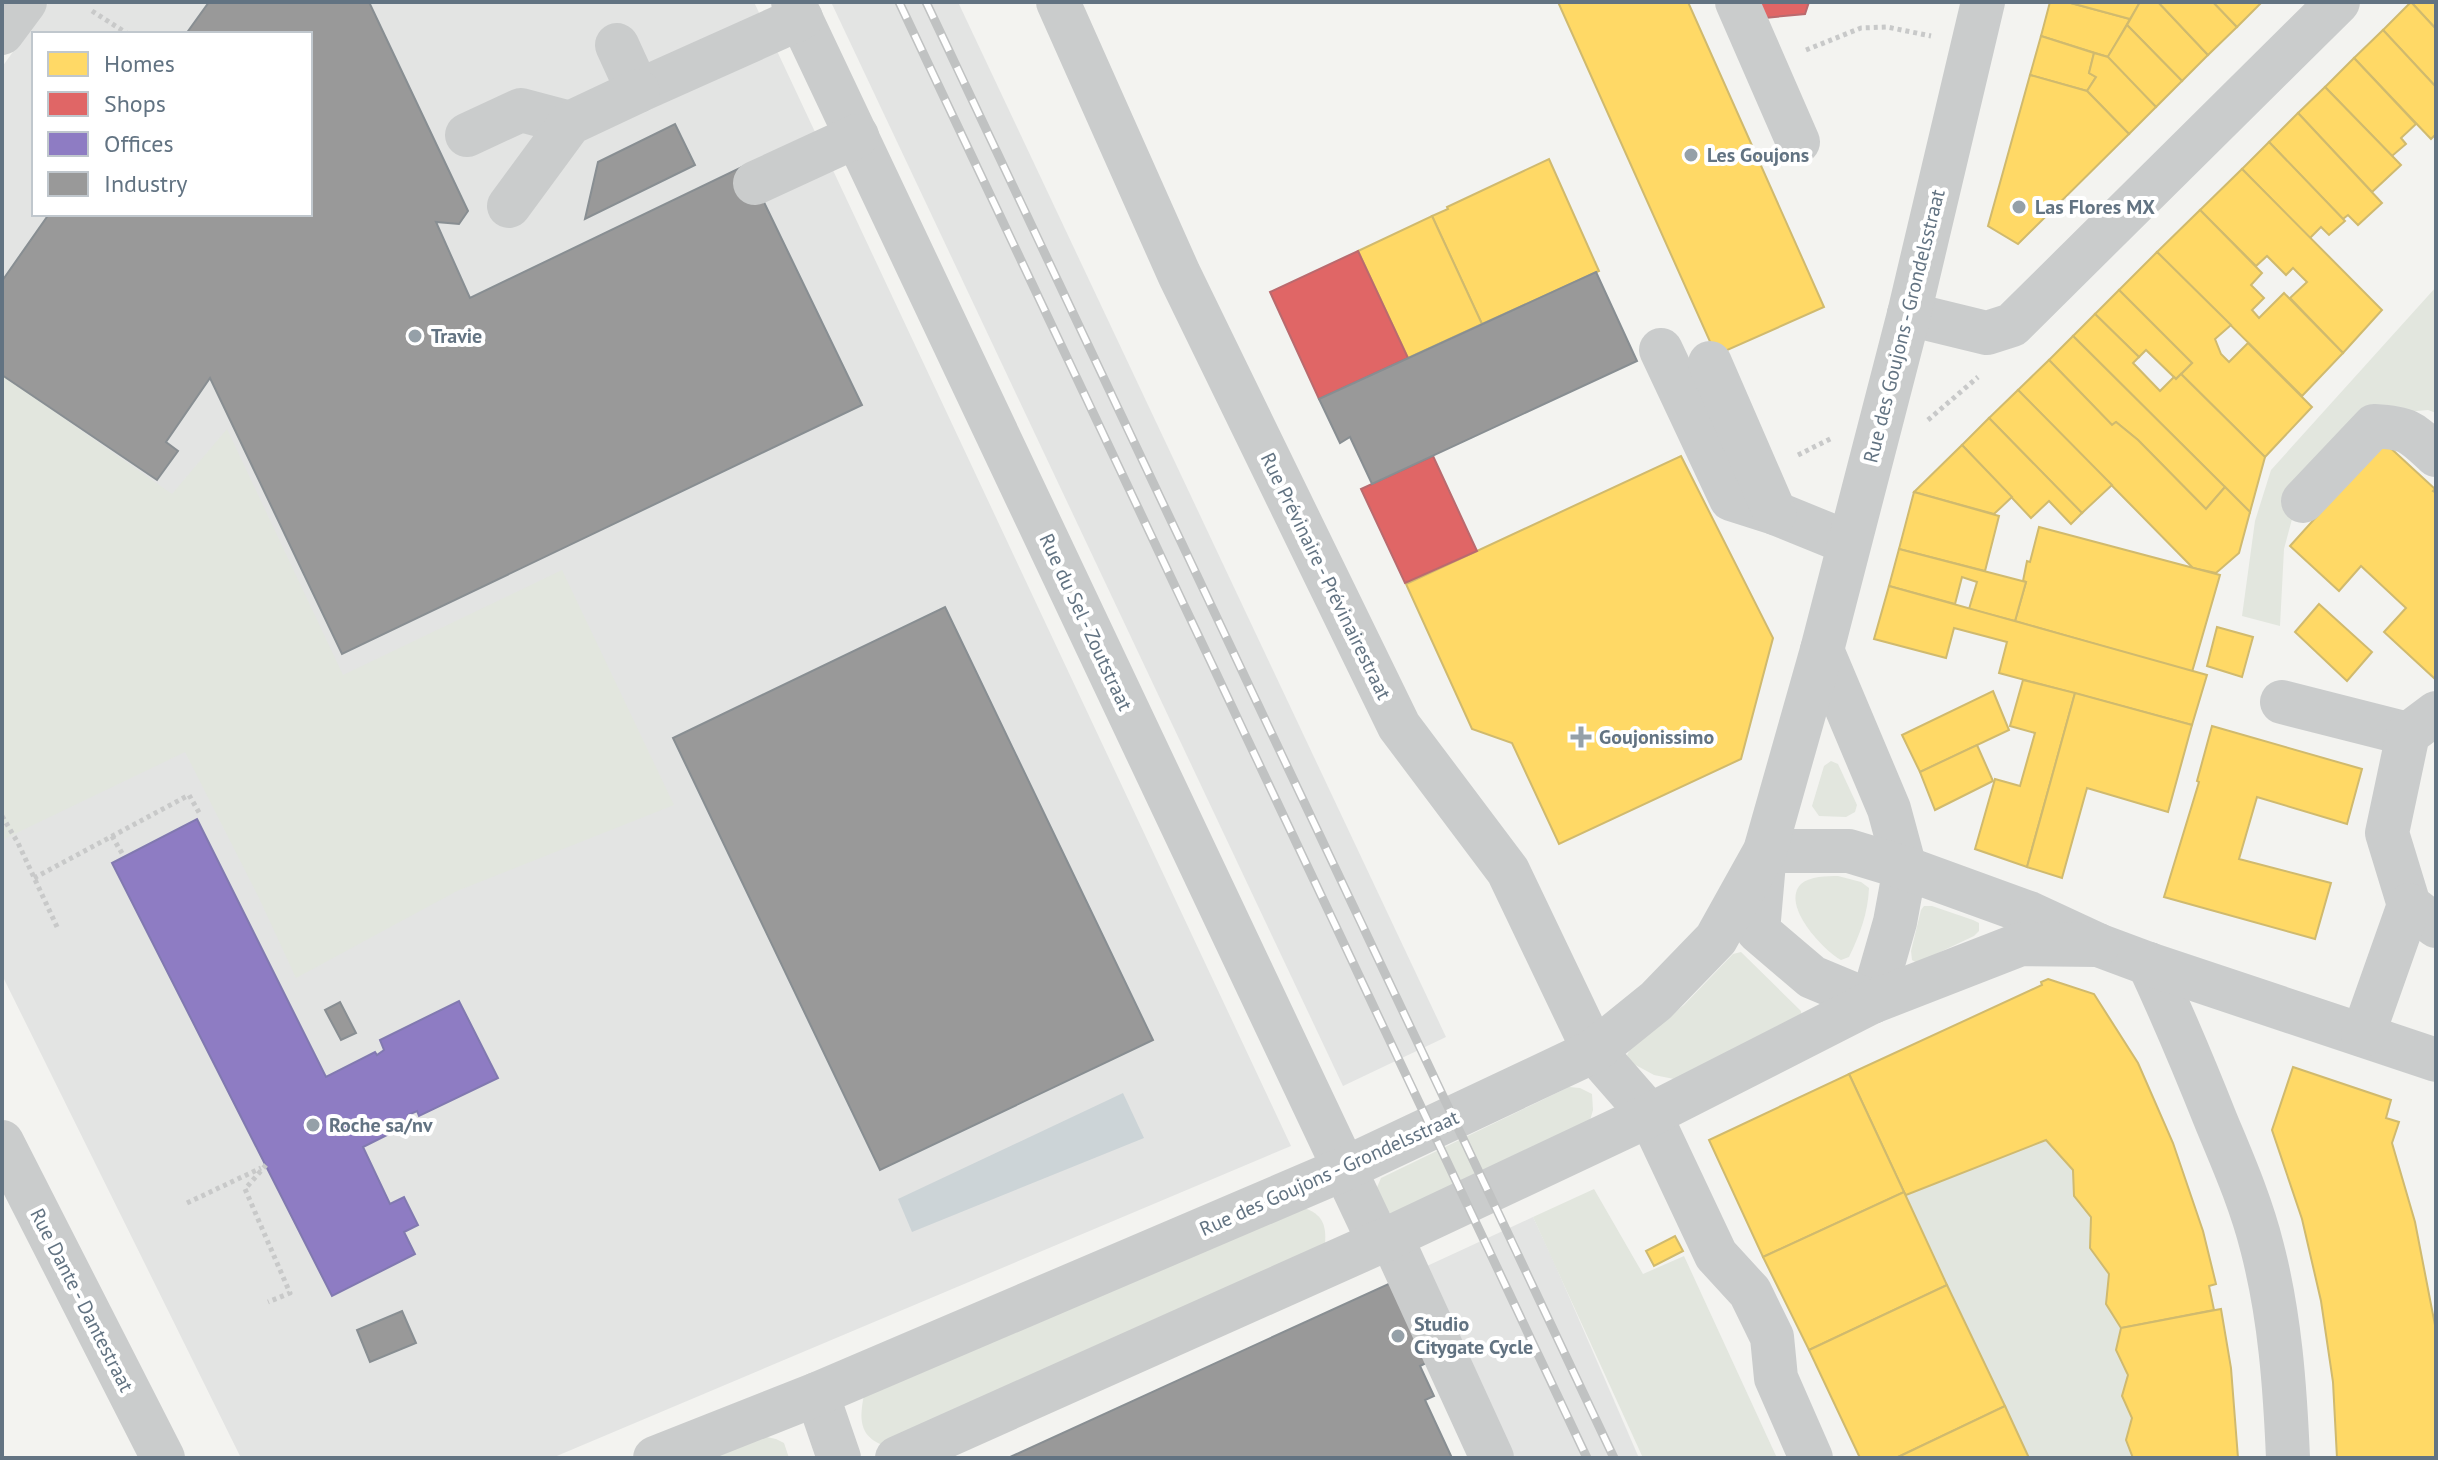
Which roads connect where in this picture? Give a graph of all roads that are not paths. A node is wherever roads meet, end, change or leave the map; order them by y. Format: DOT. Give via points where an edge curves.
graph roads {
  1 [pos="25,2"];
  2 [pos="1058,2"];
  3 [pos="1737,2"];
  4 [pos="1983,2"];
  5 [pos="2338,2"];
  6 [pos="797,10"];
  7 [pos="2,33"];
  8 [pos="617,45"];
  9 [pos="638,91"];
  10 [pos="570,123"];
  11 [pos="467,135"];
  12 [pos="857,136"];
  13 [pos="1798,142"];
  14 [pos="755,183"];
  15 [pos="509,206"];
  16 [pos="1909,314"];
  17 [pos="1661,350"];
  18 [pos="1710,363"];
  19 [pos="2436,455"];
  20 [pos="1766,494"];
  21 [pos="2303,501"];
  22 [pos="1849,543"];
  23 [pos="1822,650"];
  24 [pos="2282,702"];
  25 [pos="2422,723"];
  26 [pos="1765,851"];
  27 [pos="1905,868"];
  28 [pos="2422,916"];
  29 [pos="2098,945"];
  30 [pos="2149,964"];
  31 [pos="1872,1002"];
  32 [pos="2363,1035"];
  33 [pos="1594,1051"];
  34 [pos="2436,1060"];
  35 [pos="1650,1115"];
  36 [pos="2,1142"];
  37 [pos="1346,1168"];
  38 [pos="1385,1240"];
  39 [pos="817,1394"];
  40 [pos="163,1458"];
  41 [pos="655,1458"];
  42 [pos="839,1458"];
  43 [pos="897,1458"];
  44 [pos="1492,1458"];
  45 [pos="1811,1458"];
  46 [pos="2288,1458"];
  1 -- 7 [label="street"];
  2 -- 33 [label="street, Rue Prévinaire - Prévinairestraat" via="1179,274 1399,726 1508,871"];
  3 -- 13 [label="street"];
  4 -- 16 [label="street, Rue des Goujons - Grondelsstraat"];
  5 -- 16 [label="street" via="2012,325 1987,333"];
  6 -- 9 [label="street"];
  6 -- 12 [label="street, Rue du Sel - Zoutstraat"];
  8 -- 9 [label="street"];
  9 -- 10 [label="street"];
  10 -- 11 [label="street" via="521,110"];
  10 -- 15 [label="street"];
  12 -- 14 [label="street"];
  12 -- 37 [label="street, Rue du Sel - Zoutstraat"];
  16 -- 22 [label="street, Rue des Goujons - Grondelsstraat"];
  17 -- 20 [label="street" via="1731,499"];
  18 -- 20 [label="street"];
  19 -- 21 [label="street" via="2401,428 2374,426"];
  20 -- 22 [label="street"];
  22 -- 23 [label="street, Rue des Goujons - Grondelsstraat"];
  23 -- 26 [label="street, Rue des Goujons - Grondelsstraat"];
  23 -- 27 [label="street" via="1889,809"];
  24 -- 25 [label="street"];
  25 -- 28 [label="street" via="2387,833"];
  26 -- 27 [label="street" via="1849,851"];
  26 -- 31 [label="street, Rue des Goujons - Grondelsstraat" via="1758,931 1812,977"];
  26 -- 33 [label="street, Rue des Goujons - Grondelsstraat" via="1716,939 1656,1001"];
  27 -- 29 [label="street" via="2029,913"];
  27 -- 31 [label="street"];
  28 -- 32 [label="street"];
  29 -- 30 [label="street"];
  29 -- 31 [label="street" via="2021,944"];
  30 -- 32 [label="street"];
  30 -- 46 [label="street" via="2243,1185 2262,1247 2285,1387"];
  31 -- 35 [label="street"];
  32 -- 34 [label="street"];
  33 -- 35 [label="street, Rue Prévinaire - Prévinairestraat"];
  33 -- 37 [label="street, Rue des Goujons - Grondelsstraat"];
  35 -- 38 [label="street"];
  35 -- 45 [label="street, Rue Prévinaire - Prévinairestraat" via="1716,1255 1750,1292 1772,1337 1776,1378"];
  36 -- 40 [label="street, Rue Dante - Dantestraat"];
  37 -- 38 [label="street, Rue du Sel - Zoutstraat"];
  37 -- 39 [label="street, Rue des Goujons - Grondelsstraat"];
  38 -- 43 [label="street"];
  38 -- 44 [label="street, Rue du Sel - Zoutstraat"];
  39 -- 41 [label="street, Rue des Goujons - Grondelsstraat"];
  39 -- 42 [label="street"];
}
